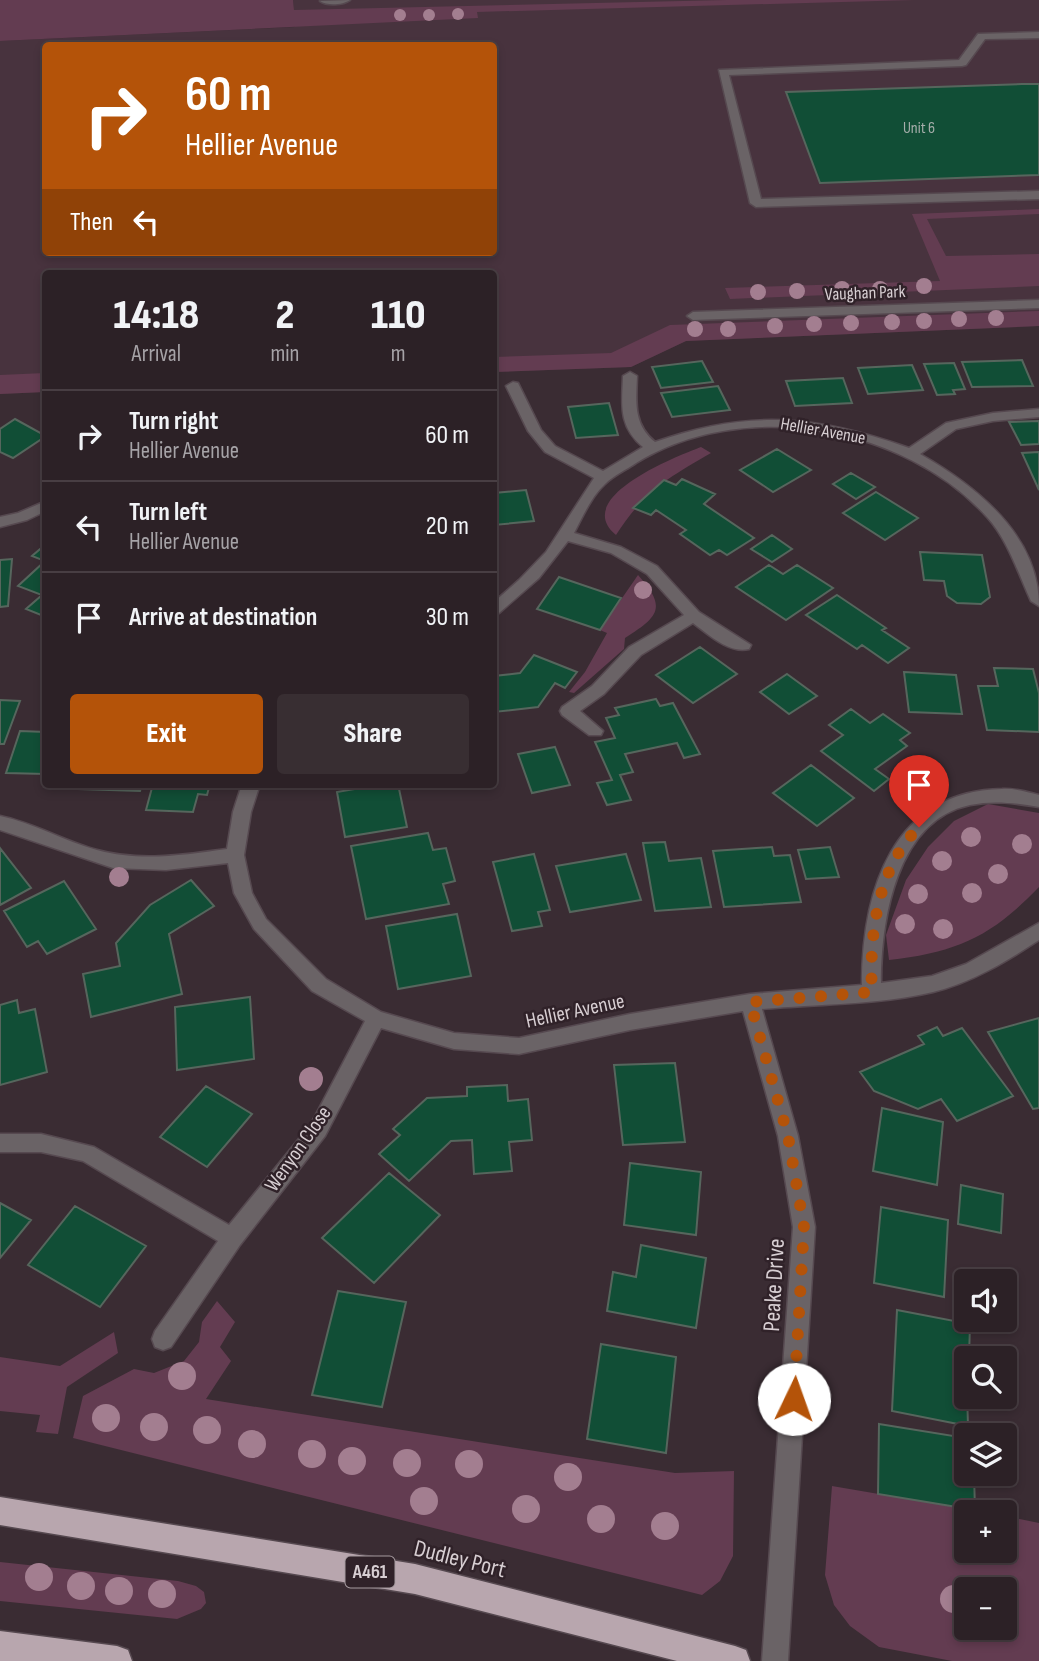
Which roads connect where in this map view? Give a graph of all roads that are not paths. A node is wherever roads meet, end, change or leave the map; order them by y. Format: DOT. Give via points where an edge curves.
graph roads {
  1 [pos="345,0"];
  2 [pos="325,1"];
  3 [pos="1039,35"];
  4 [pos="1039,195"];
  5 [pos="1039,304"];
  6 [pos="693,316"];
  7 [pos="631,376"];
  8 [pos="513,386"];
  9 [pos="1039,413"];
  10 [pos="653,448"];
  11 [pos="911,453"];
  12 [pos="603,477"];
  13 [pos="42,507"];
  14 [pos="0,522"];
  15 [pos="565,535"];
  16 [pos="1039,601"];
  17 [pos="497,607"];
  18 [pos="694,616"];
  19 [pos="743,645"];
  20 [pos="595,731"];
  21 [pos="250,788"];
  22 [pos="1039,801"];
  23 [pos="0,823"];
  24 [pos="235,855"];
  25 [pos="1039,930"];
  26 [pos="872,992"];
  27 [pos="750,1002"];
  28 [pos="376,1018"];
  29 [pos="0,1143"];
  30 [pos="232,1238"];
  31 [pos="163,1339"];
  32 [pos="0,1511"];
  33 [pos="0,1646"];
  34 [pos="117,1661"];
  35 [pos="735,1661"];
  36 [pos="775,1661"];
  1 -- 2 [label="street"];
  3 -- 4 [label="street" via="982,36 962,63 723,72 756,203"];
  5 -- 6 [label="street, Vaughan Park"];
  7 -- 10 [label="street" via="629,412 636,433"];
  8 -- 12 [label="street" via="534,431 550,449"];
  9 -- 11 [label="street" via="993,416 951,426"];
  10 -- 11 [label="street, Hellier Avenue" via="704,430 773,422 842,432"];
  10 -- 12 [label="street, Hellier Avenue"];
  11 -- 16 [label="street, Hellier Avenue" via="992,513"];
  12 -- 15 [label="street, Hellier Avenue"];
  13 -- 14 [label="street"];
  15 -- 17 [label="street, Hellier Avenue" via="522,589"];
  15 -- 18 [label="street" via="615,550 652,570"];
  18 -- 19 [label="street"];
  18 -- 20 [label="street" via="635,651 598,690 568,711"];
  21 -- 24 [label="street, Hellier Avenue"];
  22 -- 26 [label="street" via="1001,795 967,799 932,813 905,840 876,918 870,955"];
  23 -- 24 [label="street" via="98,857 135,863"];
  24 -- 28 [label="street, Hellier Avenue" via="243,893 260,924 319,985"];
  25 -- 26 [label="street, Hellier Avenue" via="973,970 933,984"];
  26 -- 27 [label="street, Hellier Avenue"];
  27 -- 28 [label="street, Hellier Avenue" via="519,1046 454,1041"];
  27 -- 36 [label="street, Peake Drive" via="788,1136 804,1227"];
  28 -- 30 [label="street, Wenyon Close" via="318,1129"];
  29 -- 30 [label="street" via="41,1143 87,1153"];
  30 -- 31 [label="street, Wenyon Close"];
  32 -- 35 [label="highway, Dudley Port / A461" via="415,1580"];
  33 -- 34 [label="highway"];
}
